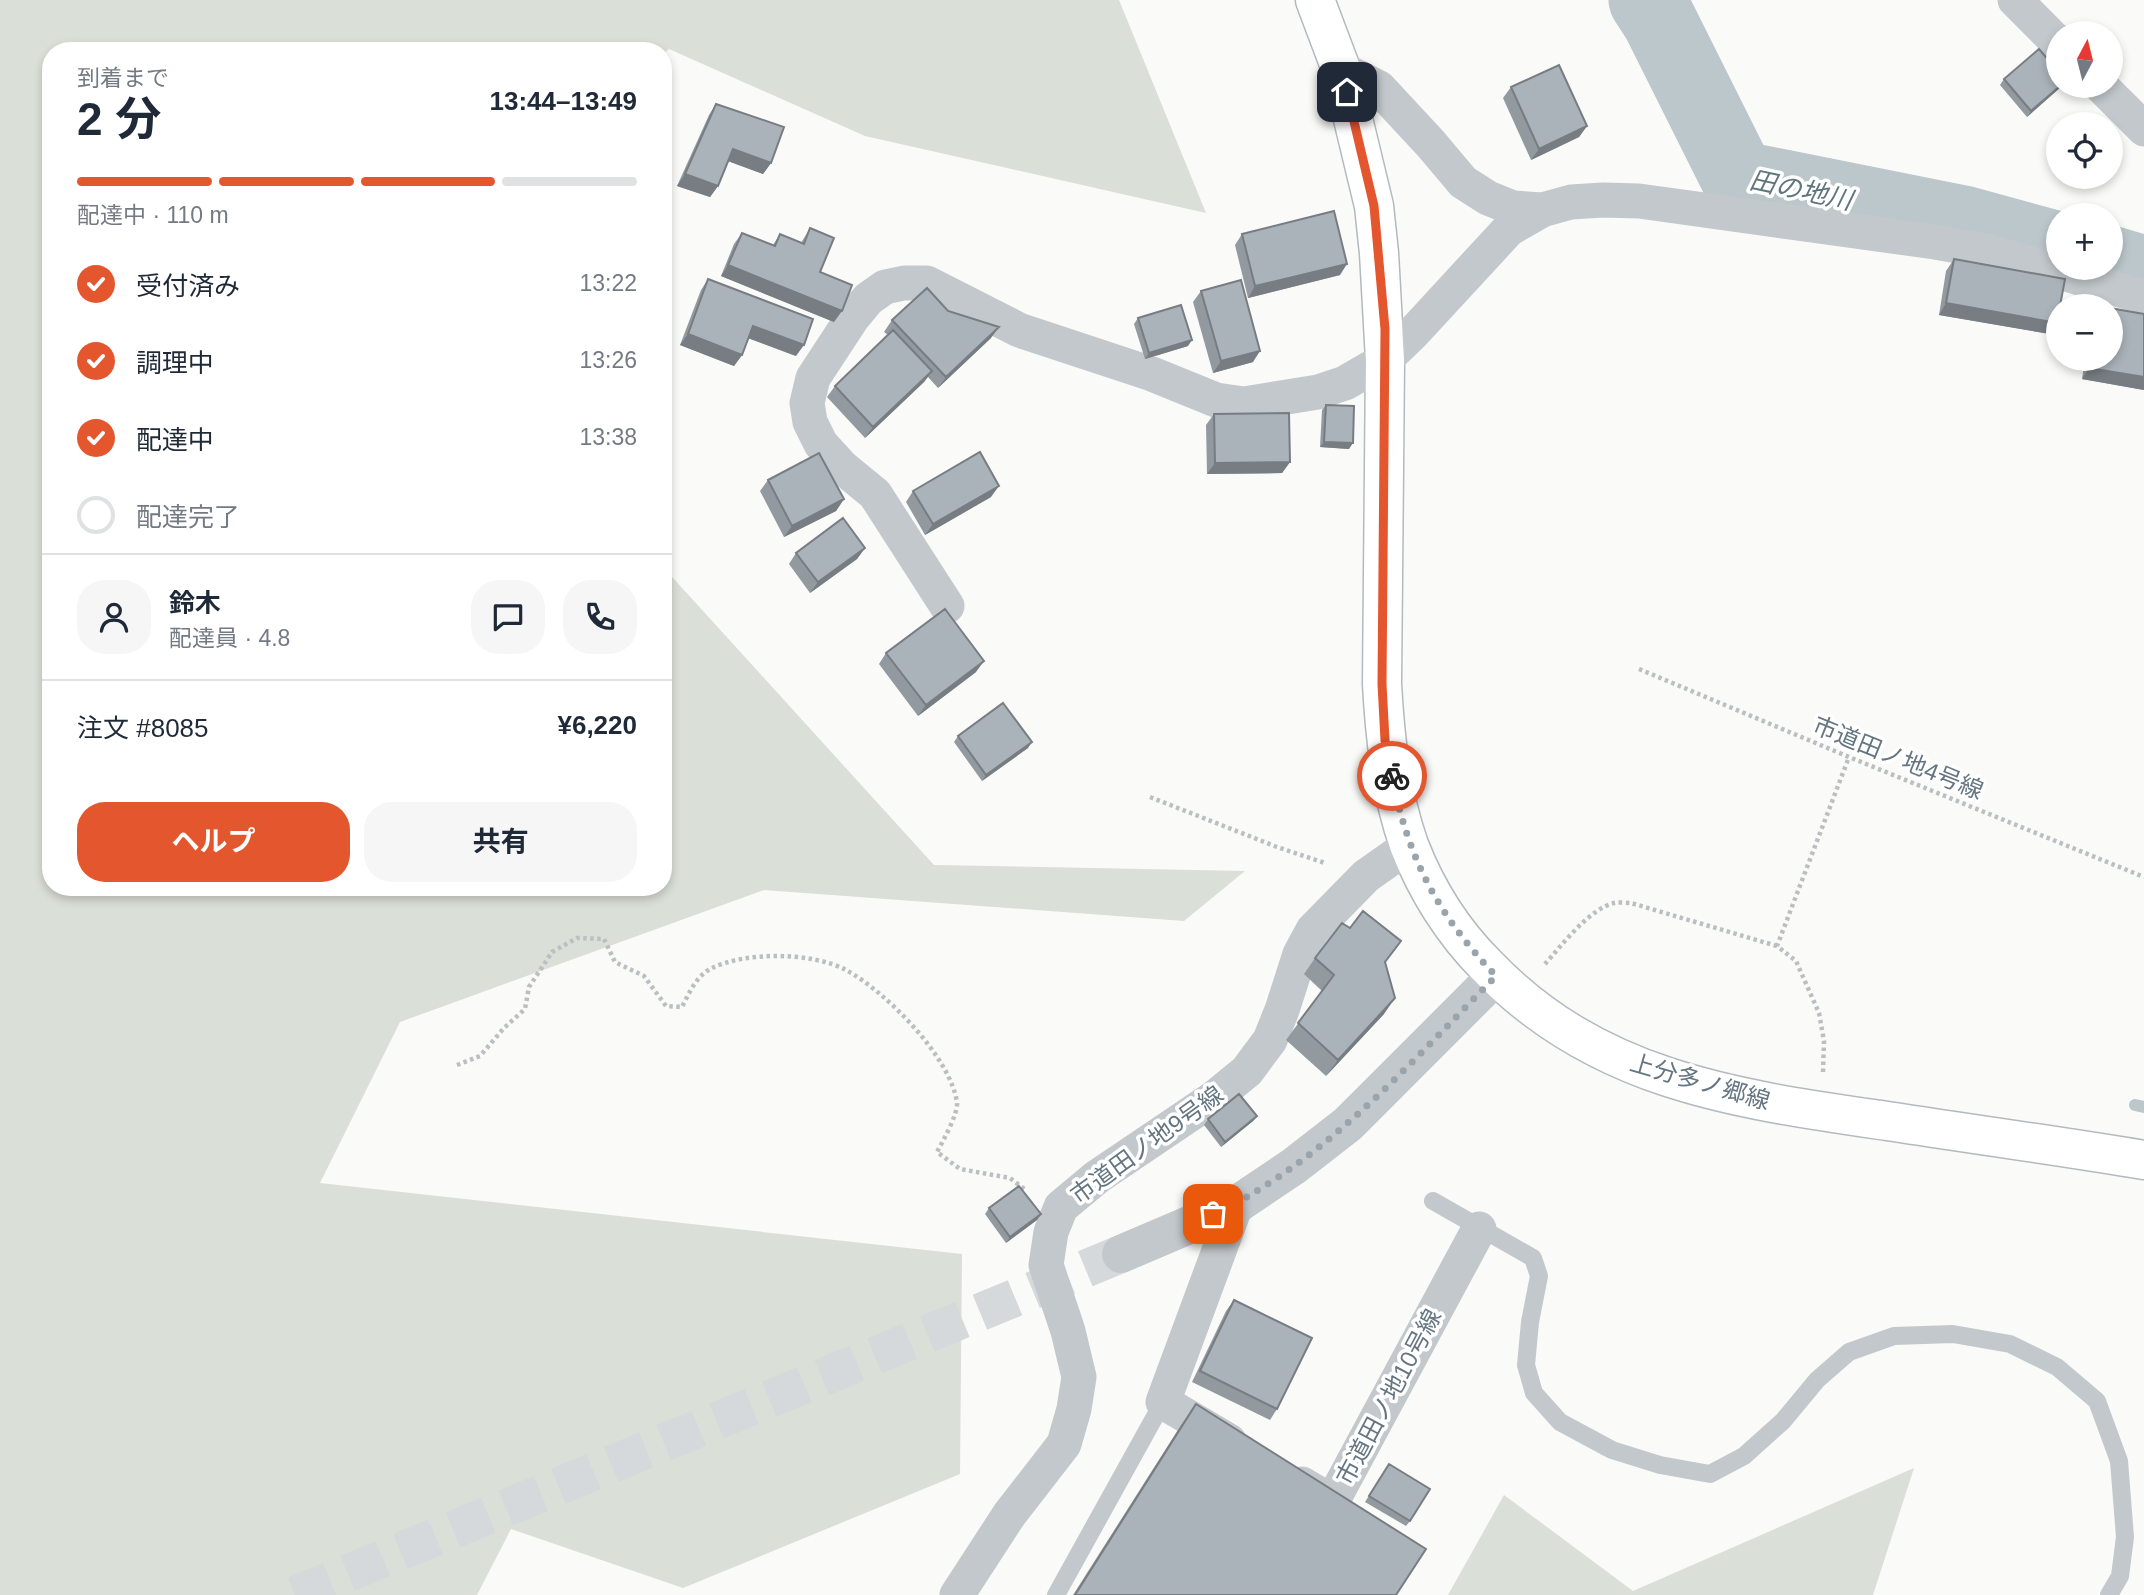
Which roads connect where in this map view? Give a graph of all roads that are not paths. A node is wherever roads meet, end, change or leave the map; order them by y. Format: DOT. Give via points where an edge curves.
graph roads {
  1 [pos="1315,0"];
  2 [pos="2015,0"];
  3 [pos="2046,31"];
  4 [pos="1341,69"];
  5 [pos="2113,98"];
  6 [pos="2144,129"];
  7 [pos="1542,210"];
  8 [pos="2144,297"];
  9 [pos="1385,360"];
  10 [pos="947,606"];
  11 [pos="1409,845"];
  12 [pos="1496,976"];
  13 [pos="2144,1160"];
  14 [pos="1433,1201"];
  15 [pos="1236,1205"];
  16 [pos="1479,1229"];
  17 [pos="1121,1254"];
  18 [pos="1163,1402"];
  19 [pos="957,1595"];
  20 [pos="1056,1595"];
  21 [pos="2109,1595"];
  1 -- 4 [label="main road, 上分多ノ郷線"];
  2 -- 3 [label="street"];
  4 -- 7 [label="street" via="1379,88 1463,182 1513,208"];
  4 -- 9 [label="main road, 上分多ノ郷線" via="1374,206"];
  5 -- 6 [label="street"];
  7 -- 8 [label="street" via="1571,202 1639,201 1934,242 1991,252"];
  7 -- 9 [label="street" via="1509,229"];
  9 -- 10 [label="street" via="1318,393 1244,404 1216,400 1019,330 926,284 885,287 867,299 813,378 807,403 810,422 821,444 875,494"];
  9 -- 11 [label="main road, 上分多ノ郷線" via="1382,684 1385,740"];
  11 -- 12 [label="main road, 上分多ノ郷線" via="1442,910"];
  11 -- 19 [label="street, 市道田ノ地9号線" via="1366,876 1313,930 1270,1040 1247,1071 1061,1207 1046,1265 1079,1377 1074,1409 1064,1444 1009,1515"];
  12 -- 13 [label="main road, 上分多ノ郷線" via="1566,1031 1673,1080 1768,1104"];
  12 -- 15 [label="street" via="1348,1124"];
  14 -- 16 [label="lane"];
  15 -- 17 [label="street"];
  15 -- 18 [label="street"];
  16 -- 18 [label="street, 市道田ノ地10号線" via="1338,1505"];
  16 -- 21 [label="lane" via="1533,1258 1539,1276 1526,1365 1534,1393 1560,1422 1612,1450 1660,1465 1710,1474 1744,1455 1783,1421 1816,1380 1849,1352 1894,1336 1953,1334 2010,1344 2057,1367 2097,1401 2119,1461 2125,1537 2120,1576"];
  18 -- 20 [label="lane"];
}
